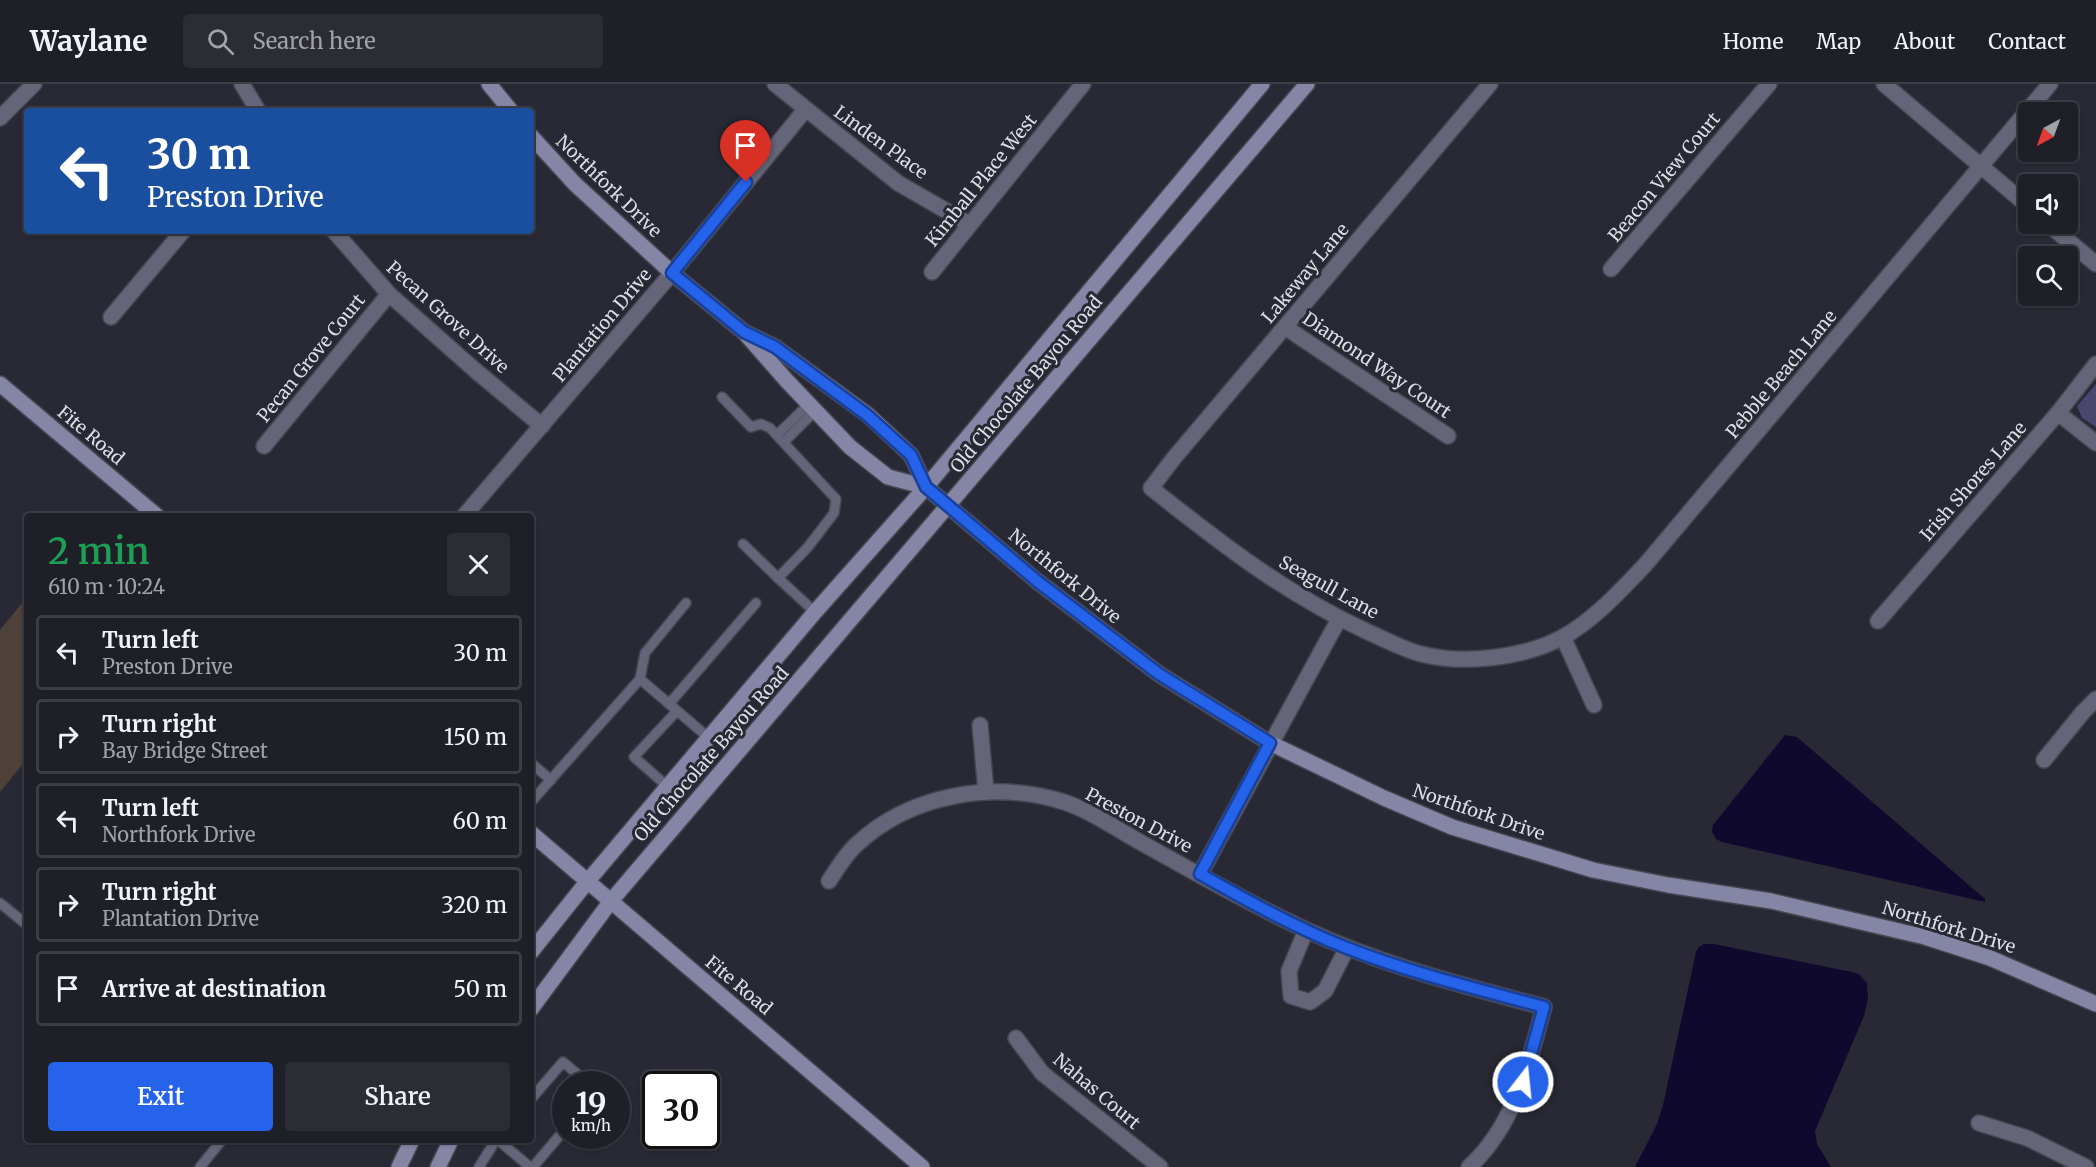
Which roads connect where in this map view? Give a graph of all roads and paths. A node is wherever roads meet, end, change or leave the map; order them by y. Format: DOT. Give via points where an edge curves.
graph roads {
  1 [pos="34,84"];
  2 [pos="242,84"];
  3 [pos="489,84"];
  4 [pos="775,84"];
  5 [pos="1083,84"];
  6 [pos="1262,84"];
  7 [pos="1306,84"];
  8 [pos="1490,84"];
  9 [pos="1769,84"];
  10 [pos="1884,84"];
  11 [pos="2050,84"];
  12 [pos="256,108"];
  13 [pos="509,108"];
  14 [pos="805,110"];
  15 [pos="0,118"];
  16 [pos="534,139"];
  17 [pos="1982,167"];
  18 [pos="2018,198"];
  19 [pos="969,224"];
  20 [pos="180,234"];
  21 [pos="337,234"];
  22 [pos="2060,234"];
  23 [pos="2096,264"];
  24 [pos="1611,269"];
  25 [pos="932,272"];
  26 [pos="672,273"];
  27 [pos="389,294"];
  28 [pos="111,317"];
  29 [pos="1285,327"];
  30 [pos="744,332"];
  31 [pos="2096,364"];
  32 [pos="0,384"];
  33 [pos="722,398"];
  34 [pos="812,407"];
  35 [pos="2058,412"];
  36 [pos="542,426"];
  37 [pos="1448,436"];
  38 [pos="781,439"];
  39 [pos="2096,443"];
  40 [pos="264,446"];
  41 [pos="926,487"];
  42 [pos="1151,488"];
  43 [pos="948,507"];
  44 [pos="153,513"];
  45 [pos="467,513"];
  46 [pos="743,544"];
  47 [pos="778,578"];
  48 [pos="686,603"];
  49 [pos="756,603"];
  50 [pos="815,612"];
  51 [pos="1339,619"];
  52 [pos="1878,621"];
  53 [pos="1563,637"];
  54 [pos="1513,655"];
  55 [pos="640,679"];
  56 [pos="2096,699"];
  57 [pos="669,704"];
  58 [pos="1594,705"];
  59 [pos="677,711"];
  60 [pos="980,725"];
  61 [pos="709,738"];
  62 [pos="1270,743"];
  63 [pos="2044,760"];
  64 [pos="534,766"];
  65 [pos="550,780"];
  66 [pos="668,787"];
  67 [pos="986,792"];
  68 [pos="534,799"];
  69 [pos="534,836"];
  70 [pos="1200,874"];
  71 [pos="829,881"];
  72 [pos="587,882"];
  73 [pos="611,901"];
  74 [pos="0,903"];
  75 [pos="24,923"];
  76 [pos="1306,930"];
  77 [pos="534,948"];
  78 [pos="1347,948"];
  79 [pos="2096,1004"];
  80 [pos="534,1005"];
  81 [pos="1016,1038"];
  82 [pos="555,1071"];
  83 [pos="574,1071"];
  84 [pos="552,1075"];
  85 [pos="534,1096"];
  86 [pos="1979,1123"];
  87 [pos="220,1143"];
  88 [pos="411,1143"];
  89 [pos="450,1143"];
  90 [pos="495,1143"];
  91 [pos="501,1143"];
  92 [pos="552,1144"];
  93 [pos="200,1167"];
  94 [pos="399,1167"];
  95 [pos="438,1167"];
  96 [pos="479,1167"];
  97 [pos="532,1167"];
  98 [pos="922,1167"];
  99 [pos="1160,1167"];
  100 [pos="1469,1167"];
  101 [pos="2086,1167"];
  1 -- 15 [label="street"];
  2 -- 12 [label="street"];
  3 -- 13 [label="street"];
  4 -- 14 [label="street, Linden Place"];
  5 -- 19 [label="street, Kimball Place West"];
  6 -- 41 [label="street, Old Chocolate Bayou Road"];
  7 -- 43 [label="street, Old Chocolate Bayou Road"];
  8 -- 29 [label="street, Lakeway Lane"];
  9 -- 24 [label="street, Beacon View Court"];
  10 -- 17 [label="street"];
  11 -- 17 [label="street, Pebble Beach Lane"];
  14 -- 19 [label="street, Linden Place" via="898,183"];
  14 -- 26 [label="street, Plantation Drive"];
  16 -- 26 [label="street, Northfork Drive" via="575,184"];
  17 -- 18 [label="street"];
  17 -- 53 [label="street, Pebble Beach Lane" via="1645,565 1618,594"];
  19 -- 25 [label="street, Kimball Place West"];
  20 -- 28 [label="street"];
  21 -- 27 [label="street, Pecan Grove Drive"];
  22 -- 23 [label="street"];
  26 -- 30 [label="street, Northfork Drive"];
  26 -- 36 [label="street, Plantation Drive"];
  27 -- 36 [label="street, Pecan Grove Drive"];
  27 -- 40 [label="street, Pecan Grove Court"];
  29 -- 37 [label="street, Diamond Way Court"];
  29 -- 42 [label="street, Lakeway Lane"];
  30 -- 34 [label="street, Northfork Drive"];
  30 -- 41 [label="street, Northfork Drive" via="775,347 867,415 911,455"];
  31 -- 35 [label="street, Irish Shores Lane"];
  32 -- 44 [label="street, Fite Road"];
  33 -- 38 [label="lane" via="751,427 760,424 770,428"];
  34 -- 38 [label="lane"];
  34 -- 41 [label="street, Northfork Drive" via="850,447 888,477"];
  35 -- 39 [label="street"];
  35 -- 52 [label="street, Irish Shores Lane"];
  36 -- 45 [label="street, Plantation Drive"];
  38 -- 47 [label="lane" via="836,499 834,513"];
  41 -- 43 [label="street, Northfork Drive"];
  41 -- 50 [label="street, Old Chocolate Bayou Road"];
  42 -- 51 [label="street, Seagull Lane" via="1257,569"];
  43 -- 62 [label="street, Northfork Drive" via="1159,674"];
  43 -- 73 [label="street, Old Chocolate Bayou Road"];
  46 -- 47 [label="lane"];
  47 -- 50 [label="lane"];
  48 -- 55 [label="lane" via="645,653"];
  49 -- 57 [label="lane"];
  50 -- 61 [label="street, Old Chocolate Bayou Road"];
  51 -- 54 [label="street, Seagull Lane" via="1421,654 1481,658"];
  51 -- 62 [label="street"];
  53 -- 54 [label="street, Pebble Beach Lane"];
  53 -- 58 [label="street"];
  55 -- 57 [label="lane"];
  55 -- 65 [label="lane"];
  56 -- 63 [label="street"];
  57 -- 59 [label="lane"];
  59 -- 61 [label="lane"];
  59 -- 66 [label="lane" via="634,757"];
  60 -- 67 [label="street"];
  61 -- 66 [label="street, Old Chocolate Bayou Road"];
  62 -- 70 [label="street"];
  62 -- 79 [label="street, Northfork Drive" via="1384,798 1472,834 1593,870 1771,901 1925,937 1990,958"];
  64 -- 65 [label="lane"];
  65 -- 68 [label="lane"];
  66 -- 72 [label="street, Old Chocolate Bayou Road"];
  67 -- 70 [label="street, Preston Drive" via="1064,802 1099,817"];
  67 -- 71 [label="street, Preston Drive" via="946,797 882,824 855,846"];
  69 -- 72 [label="street, Fite Road"];
  70 -- 76 [label="street, Preston Drive"];
  72 -- 73 [label="street, Fite Road"];
  72 -- 77 [label="street, Old Chocolate Bayou Road"];
  73 -- 80 [label="street, Old Chocolate Bayou Road"];
  73 -- 98 [label="street, Fite Road"];
  74 -- 75 [label="lane"];
  76 -- 78 [label="street, Preston Drive"];
  76 -- 78 [label="street" via="1289,971 1291,996 1310,1002 1325,991"];
  78 -- 100 [label="street, Preston Drive" via="1431,977 1544,1007 1523,1082 1509,1115"];
  81 -- 99 [label="street, Nahas Court" via="1042,1073"];
  82 -- 83 [label="lane" via="563,1062"];
  84 -- 85 [label="lane"];
  86 -- 101 [label="street" via="2027,1138"];
  87 -- 93 [label="lane"];
  88 -- 94 [label="street"];
  89 -- 95 [label="street"];
  90 -- 96 [label="lane"];
  91 -- 97 [label="lane"];
  92 -- 97 [label="lane"];
}
